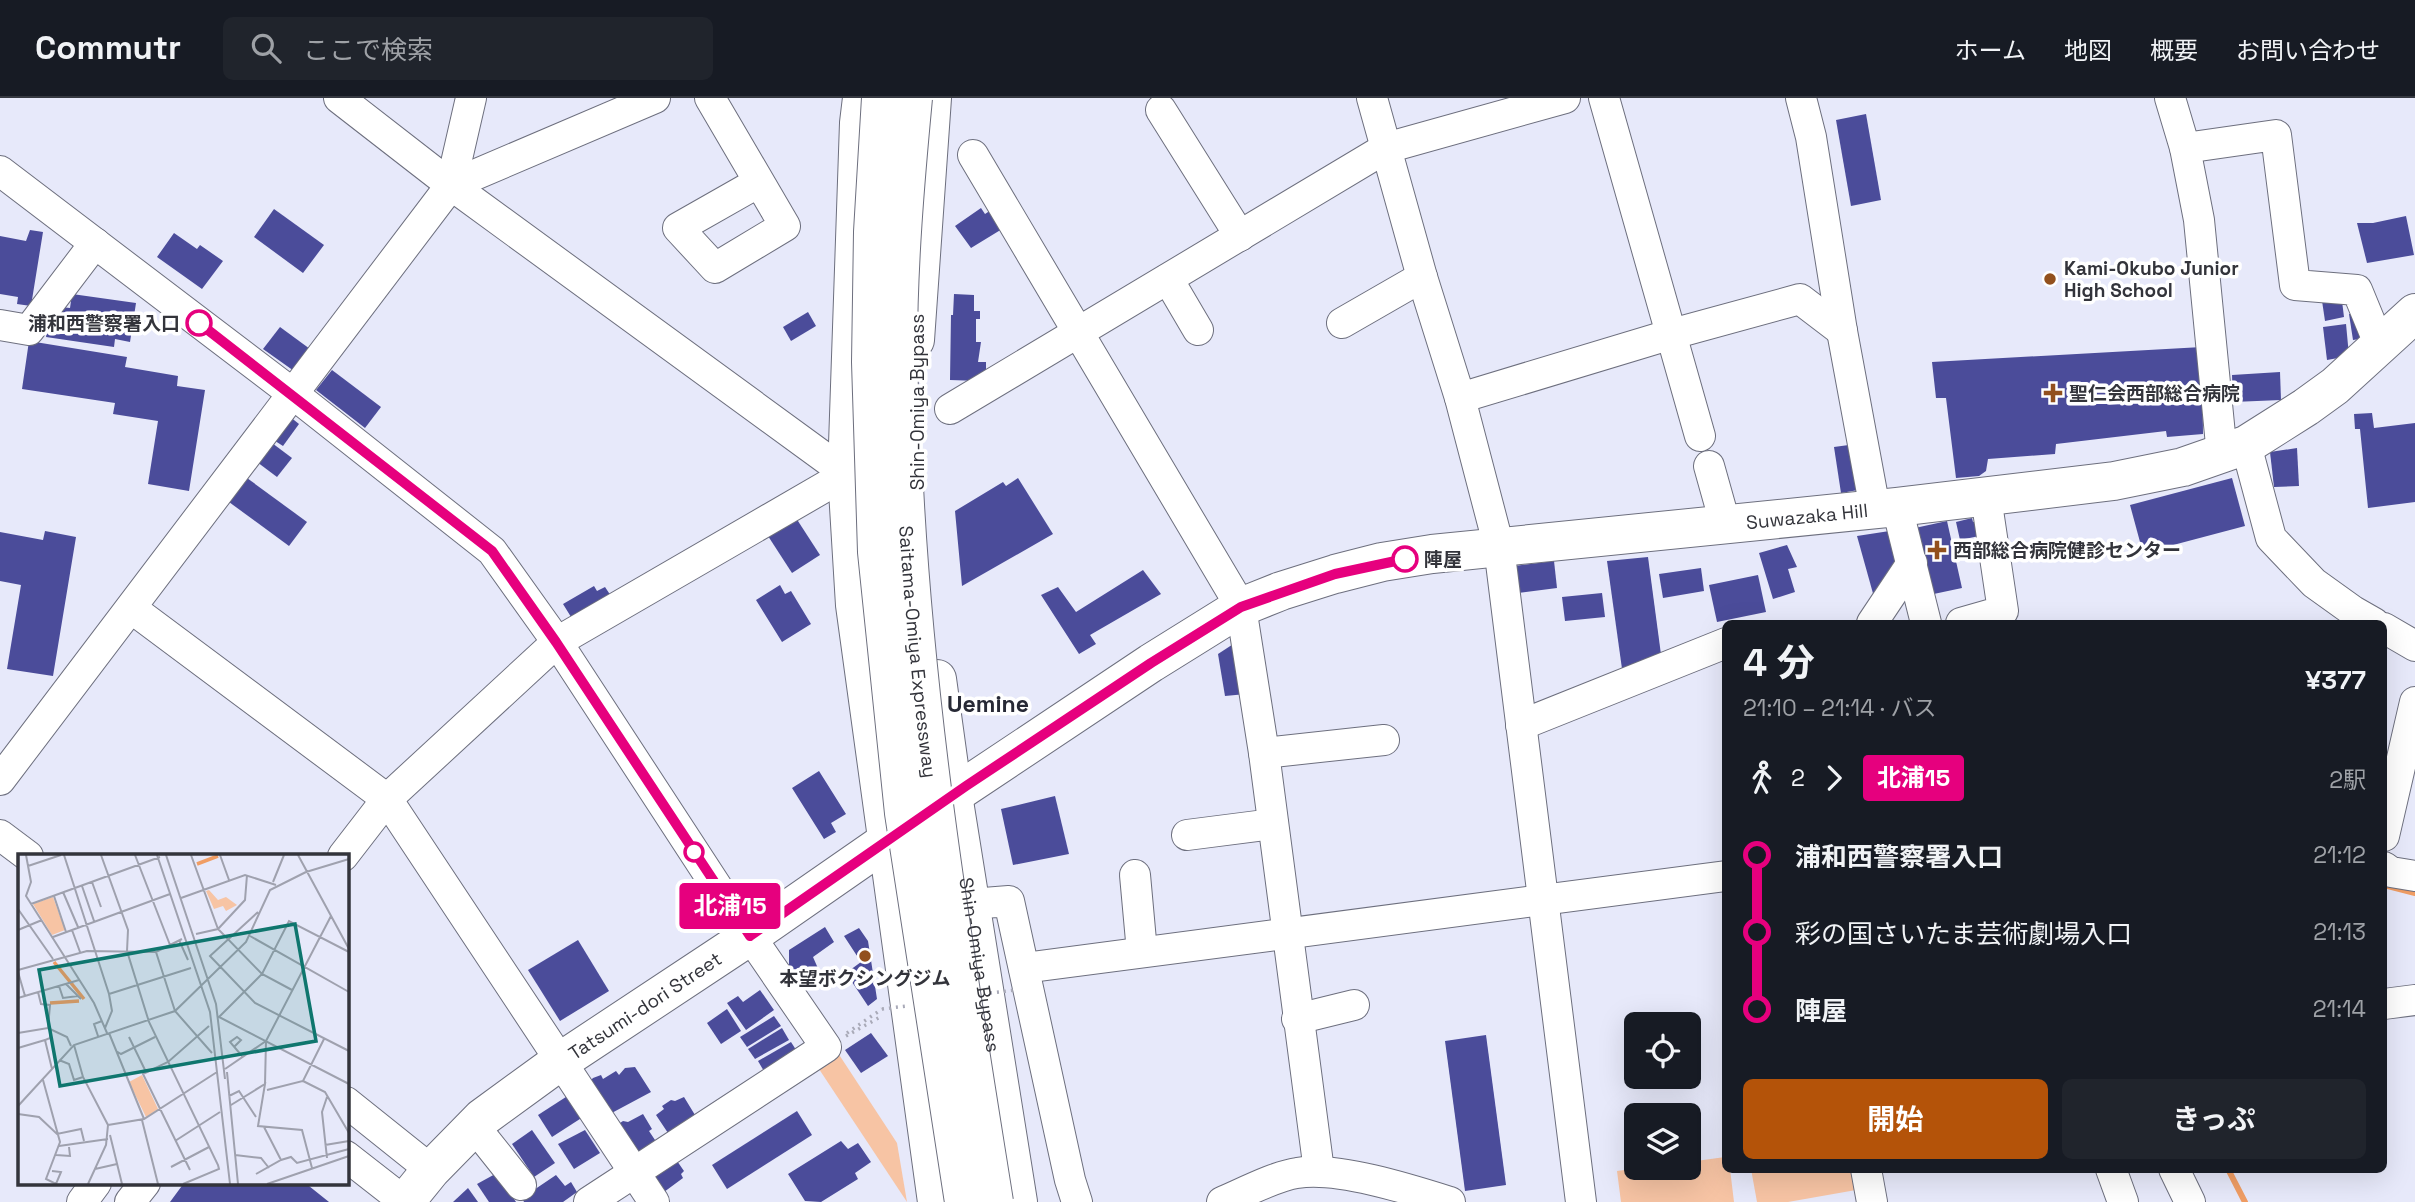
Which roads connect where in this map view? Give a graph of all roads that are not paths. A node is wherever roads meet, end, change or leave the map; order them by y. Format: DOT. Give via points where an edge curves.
graph roads {
  1 [pos="339,98"];
  2 [pos="471,98"];
  3 [pos="655,98"];
  4 [pos="709,98"];
  5 [pos="913,98"];
  6 [pos="932,98"];
  7 [pos="1372,98"];
  8 [pos="1565,98"];
  9 [pos="1604,98"];
  10 [pos="1801,98"];
  11 [pos="2171,98"];
  12 [pos="865,104"];
  13 [pos="1161,110"];
  14 [pos="1386,148"];
  15 [pos="2185,148"];
  16 [pos="973,155"];
  17 [pos="0,171"];
  18 [pos="759,182"];
  19 [pos="451,186"];
  20 [pos="1240,236"];
  21 [pos="94,243"];
  22 [pos="1422,277"];
  23 [pos="1168,278"];
  24 [pos="2415,313"];
  25 [pos="1342,323"];
  26 [pos="0,325"];
  27 [pos="1198,330"];
  28 [pos="1079,331"];
  29 [pos="1842,331"];
  30 [pos="1672,334"];
  31 [pos="2381,346"];
  32 [pos="292,393"];
  33 [pos="1460,398"];
  34 [pos="950,409"];
  35 [pos="1700,436"];
  36 [pos="2234,450"];
  37 [pos="1709,466"];
  38 [pos="847,474"];
  39 [pos="1986,497"];
  40 [pos="1886,508"];
  41 [pos="1725,523"];
  42 [pos="1499,547"];
  43 [pos="1912,563"];
  44 [pos="1241,607"];
  45 [pos="131,608"];
  46 [pos="1874,620"];
  47 [pos="1925,620"];
  48 [pos="1972,620"];
  49 [pos="2369,620"];
  50 [pos="2387,629"];
  51 [pos="556,642"];
  52 [pos="2415,643"];
  53 [pos="1722,645"];
  54 [pos="2415,702"];
  55 [pos="1521,725"];
  56 [pos="1384,740"];
  57 [pos="1264,753"];
  58 [pos="0,780"];
  59 [pos="953,795"];
  60 [pos="387,799"];
  61 [pos="2387,823"];
  62 [pos="1273,824"];
  63 [pos="0,835"];
  64 [pos="1187,835"];
  65 [pos="887,840"];
  66 [pos="24,854"];
  67 [pos="346,854"];
  68 [pos="2387,869"];
  69 [pos="1135,875"];
  70 [pos="2415,876"];
  71 [pos="1722,877"];
  72 [pos="1544,901"];
  73 [pos="971,904"];
  74 [pos="1286,934"];
  75 [pos="750,936"];
  76 [pos="1142,953"];
  77 [pos="1024,968"];
  78 [pos="2415,1000"];
  79 [pos="2387,1004"];
  80 [pos="1354,1006"];
  81 [pos="1297,1019"];
  82 [pos="562,1062"];
  83 [pos="348,1104"];
  84 [pos="474,1126"];
  85 [pos="348,1158"];
  86 [pos="431,1170"];
  87 [pos="1319,1171"];
  88 [pos="634,1172"];
  89 [pos="1867,1173"];
  90 [pos="2112,1173"];
  91 [pos="2176,1173"];
  92 [pos="95,1184"];
  93 [pos="144,1184"];
  94 [pos="521,1185"];
  95 [pos="82,1202"];
  96 [pos="130,1202"];
  97 [pos="405,1202"];
  98 [pos="589,1202"];
  99 [pos="654,1202"];
  100 [pos="937,1202"];
  101 [pos="964,1202"];
  102 [pos="994,1202"];
  103 [pos="1018,1202"];
  104 [pos="1077,1202"];
  105 [pos="1222,1202"];
  106 [pos="1450,1202"];
  107 [pos="1581,1202"];
  108 [pos="1871,1202"];
  109 [pos="2123,1202"];
  110 [pos="2190,1202"];
  1 -- 19 [label="street"];
  2 -- 19 [label="street"];
  3 -- 19 [label="street"];
  4 -- 18 [label="street"];
  5 -- 102 [label="main road, Saitama-Omiya Expressway, bridge" via="901,228 898,351 906,546 933,801"];
  6 -- 59 [label="main road, Shin-Omiya Bypass" via="915,337 917,539"];
  7 -- 14 [label="street"];
  8 -- 14 [label="street"];
  9 -- 30 [label="street"];
  10 -- 29 [label="street"];
  11 -- 15 [label="street"];
  12 -- 38 [label="main road"];
  12 -- 101 [label="main road, Saitama-Omiya Expressway, bridge" via="873,232 877,552 904,813"];
  13 -- 20 [label="street"];
  14 -- 20 [label="street"];
  14 -- 22 [label="street"];
  15 -- 31 [label="street" via="2276,135 2295,285 2357,290"];
  15 -- 36 [label="street"];
  16 -- 28 [label="street"];
  17 -- 21 [label="street"];
  19 -- 32 [label="street"];
  19 -- 38 [label="street"];
  20 -- 23 [label="street"];
  21 -- 26 [label="street" via="29,330"];
  21 -- 32 [label="street"];
  22 -- 25 [label="street"];
  22 -- 33 [label="street"];
  23 -- 27 [label="street"];
  23 -- 28 [label="street"];
  24 -- 31 [label="main road, Suwazaka Hill"];
  28 -- 34 [label="street"];
  28 -- 44 [label="street"];
  29 -- 30 [label="street" via="1800,299"];
  29 -- 40 [label="street"];
  30 -- 33 [label="street"];
  30 -- 35 [label="street"];
  31 -- 36 [label="main road, Suwazaka Hill" via="2335,386"];
  32 -- 45 [label="street"];
  32 -- 51 [label="street" via="492,551"];
  33 -- 42 [label="street"];
  36 -- 39 [label="main road, Suwazaka Hill" via="2183,467 2114,481"];
  36 -- 49 [label="street" via="2270,538 2314,583"];
  37 -- 41 [label="street"];
  38 -- 51 [label="street"];
  38 -- 65 [label="main road" via="855,605"];
  39 -- 40 [label="main road, Suwazaka Hill"];
  39 -- 48 [label="street" via="2003,611"];
  40 -- 41 [label="main road, Suwazaka Hill"];
  40 -- 43 [label="street"];
  41 -- 42 [label="main road, Suwazaka Hill"];
  42 -- 44 [label="main road, Tatsumi-dori Street" via="1382,562"];
  42 -- 55 [label="street"];
  43 -- 46 [label="street"];
  43 -- 47 [label="street"];
  44 -- 57 [label="street"];
  44 -- 59 [label="main road, Tatsumi-dori Street"];
  45 -- 58 [label="street"];
  45 -- 60 [label="street"];
  50 -- 52 [label="street"];
  51 -- 60 [label="street"];
  51 -- 75 [label="street"];
  53 -- 55 [label="street"];
  54 -- 61 [label="street"];
  55 -- 72 [label="street"];
  56 -- 57 [label="street"];
  57 -- 62 [label="street"];
  59 -- 65 [label="main road, Tatsumi-dori Street"];
  59 -- 73 [label="main road, Shin-Omiya Bypass"];
  60 -- 67 [label="street"];
  60 -- 82 [label="street"];
  62 -- 64 [label="street"];
  62 -- 74 [label="street"];
  63 -- 66 [label="street"];
  65 -- 75 [label="main road, Tatsumi-dori Street"];
  65 -- 100 [label="main road"];
  68 -- 70 [label="street"];
  69 -- 76 [label="street"];
  71 -- 72 [label="street"];
  72 -- 74 [label="street"];
  72 -- 107 [label="street"];
  73 -- 77 [label="street" via="1009,901"];
  73 -- 103 [label="main road, Shin-Omiya Bypass"];
  74 -- 76 [label="street"];
  74 -- 81 [label="street"];
  75 -- 82 [label="main road, Tatsumi-dori Street"];
  75 -- 88 [label="street" via="838,1039"];
  76 -- 77 [label="street"];
  77 -- 104 [label="street"];
  78 -- 79 [label="street"];
  80 -- 81 [label="street"];
  81 -- 87 [label="street"];
  82 -- 84 [label="main road, Tatsumi-dori Street"];
  82 -- 88 [label="street"];
  83 -- 86 [label="street"];
  84 -- 86 [label="main road, Tatsumi-dori Street"];
  84 -- 94 [label="street"];
  85 -- 97 [label="street"];
  86 -- 97 [label="main road, Tatsumi-dori Street"];
  87 -- 105 [label="street" via="1296,1173"];
  87 -- 106 [label="street" via="1402,1187"];
  88 -- 98 [label="street"];
  88 -- 99 [label="street"];
  89 -- 108 [label="street"];
  90 -- 109 [label="street"];
  91 -- 110 [label="street"];
  92 -- 95 [label="street"];
  93 -- 96 [label="street"];
}
